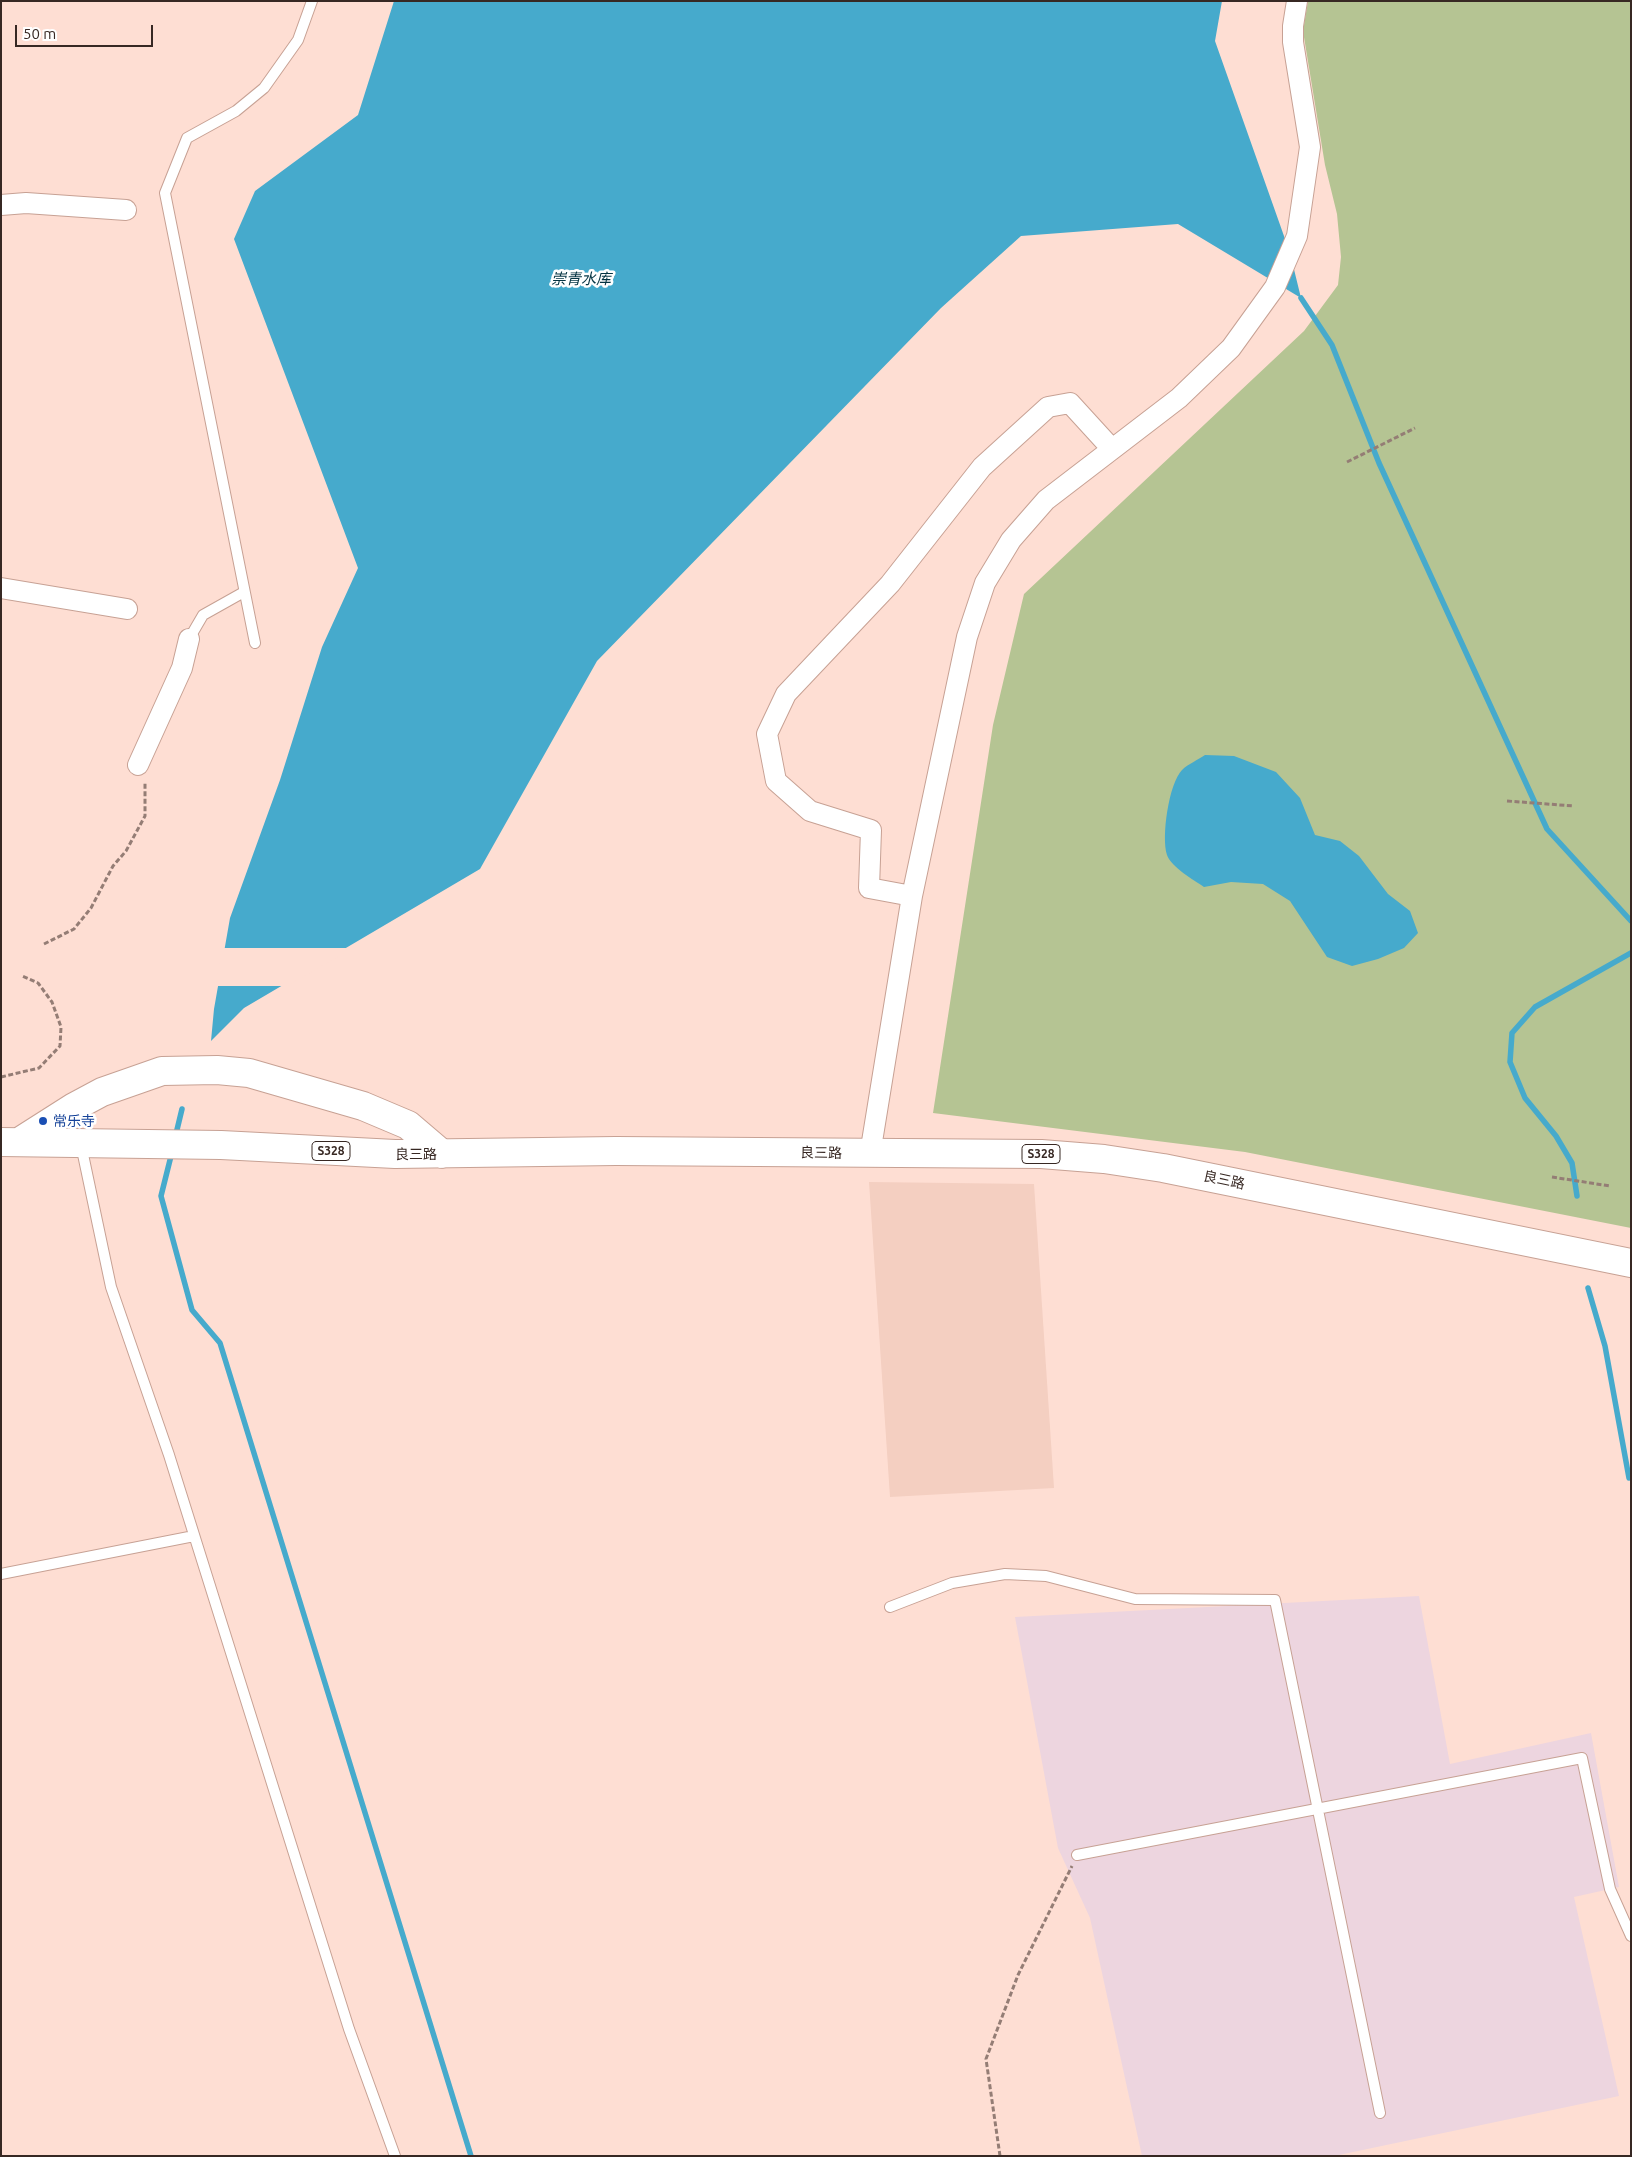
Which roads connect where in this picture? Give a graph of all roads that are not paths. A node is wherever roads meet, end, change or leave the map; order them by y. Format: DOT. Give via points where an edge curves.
graph roads {
  1 [pos="312,1"];
  2 [pos="1297,1"];
  3 [pos="1,205"];
  4 [pos="126,210"];
  5 [pos="1112,448"];
  6 [pos="1,588"];
  7 [pos="244,592"];
  8 [pos="127,609"];
  9 [pos="189,639"];
  10 [pos="255,642"];
  11 [pos="138,765"];
  12 [pos="912,896"];
  13 [pos="10,1142"];
  14 [pos="81,1144"];
  15 [pos="442,1154"];
  16 [pos="870,1154"];
  17 [pos="1631,1263"];
  18 [pos="194,1536"];
  19 [pos="1,1574"];
  20 [pos="890,1607"];
  21 [pos="1317,1808"];
  22 [pos="1077,1855"];
  23 [pos="1631,1936"];
  24 [pos="1380,2113"];
  25 [pos="395,2156"];
  1 -- 7 [label="lane" via="298,40 264,88 236,111 187,138 164,193"];
  2 -- 5 [label="street" via="1293,42 1310,147 1297,236 1275,287 1231,348 1179,398"];
  3 -- 4 [label="street" via="26,203"];
  5 -- 12 [label="street" via="1046,500 1012,540 984,583 967,638"];
  5 -- 12 [label="street" via="1070,403 1048,407 982,468 890,584 786,694 767,734 776,781 810,811 871,830 869,888"];
  6 -- 8 [label="street"];
  7 -- 9 [label="lane" via="203,615"];
  7 -- 10 [label="lane"];
  9 -- 11 [label="street" via="182,668"];
  12 -- 16 [label="street"];
  13 -- 14 [label="main road, 良三路 / S328"];
  13 -- 15 [label="main road" via="102,1092 162,1070 217,1070 249,1073 363,1106 408,1125"];
  14 -- 15 [label="main road, 良三路 / S328" via="220,1145"];
  14 -- 18 [label="lane" via="111,1287"];
  15 -- 16 [label="main road, 良三路 / S328" via="616,1150"];
  16 -- 17 [label="main road, 良三路 / S328" via="1041,1154 1104,1159 1163,1168"];
  18 -- 19 [label="lane"];
  18 -- 25 [label="lane" via="349,2029"];
  20 -- 21 [label="lane" via="952,1583 1005,1574 1046,1576 1135,1599 1275,1600"];
  21 -- 22 [label="lane"];
  21 -- 23 [label="lane" via="1582,1758 1610,1889"];
  21 -- 24 [label="lane"];
}
